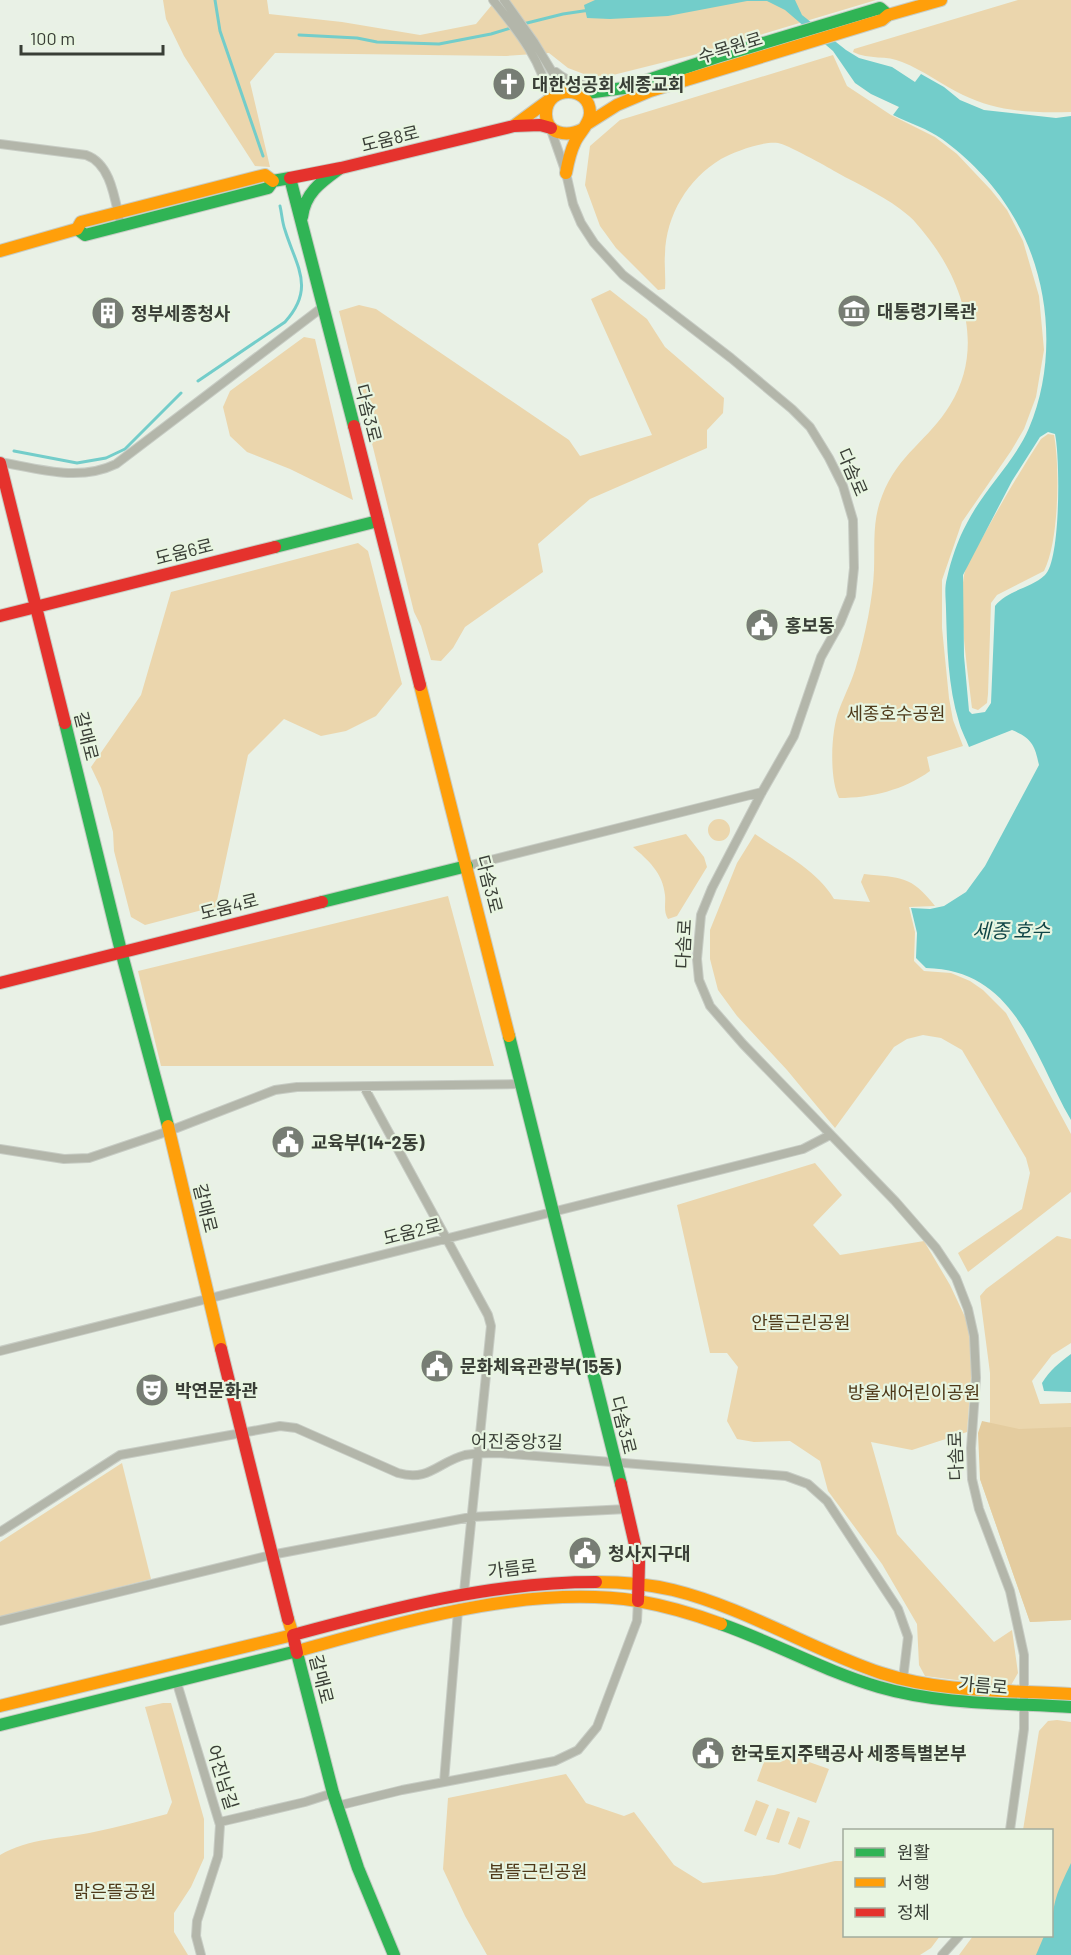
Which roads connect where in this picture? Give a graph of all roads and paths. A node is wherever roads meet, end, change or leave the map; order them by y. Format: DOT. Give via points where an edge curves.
graph roads {
  1 [pos="941,0"];
  2 [pos="498,2"];
  3 [pos="548,64"];
  4 [pos="574,92"];
  5 [pos="622,95"];
  6 [pos="549,100"];
  7 [pos="514,126"];
  8 [pos="585,126"];
  9 [pos="551,128"];
  10 [pos="0,144"];
  11 [pos="341,168"];
  12 [pos="566,173"];
  13 [pos="290,178"];
  14 [pos="273,181"];
  15 [pos="118,213"];
  16 [pos="302,221"];
  17 [pos="121,225"];
  18 [pos="77,230"];
  19 [pos="0,251"];
  20 [pos="324,306"];
  21 [pos="0,463"];
  22 [pos="378,521"];
  23 [pos="37,607"];
  24 [pos="0,616"];
  25 [pos="762,792"];
  26 [pos="467,866"];
  27 [pos="121,951"];
  28 [pos="0,983"];
  29 [pos="520,1084"];
  30 [pos="364,1087"];
  31 [pos="169,1131"];
  32 [pos="830,1135"];
  33 [pos="0,1149"];
  34 [pos="552,1212"];
  35 [pos="445,1239"];
  36 [pos="210,1299"];
  37 [pos="0,1352"];
  38 [pos="243,1432"];
  39 [pos="478,1454"];
  40 [pos="615,1462"];
  41 [pos="627,1509"];
  42 [pos="471,1517"];
  43 [pos="0,1532"];
  44 [pos="271,1555"];
  45 [pos="640,1584"];
  46 [pos="464,1592"];
  47 [pos="638,1601"];
  48 [pos="458,1611"];
  49 [pos="0,1621"];
  50 [pos="293,1635"];
  51 [pos="297,1650"];
  52 [pos="903,1679"];
  53 [pos="176,1680"];
  54 [pos="1071,1694"];
  55 [pos="1024,1699"];
  56 [pos="0,1706"];
  57 [pos="1071,1707"];
  58 [pos="0,1725"];
  59 [pos="444,1782"];
  60 [pos="333,1793"];
  61 [pos="338,1806"];
  62 [pos="220,1822"];
  63 [pos="1010,1829"];
  64 [pos="958,1937"];
  65 [pos="392,1954"];
  66 [pos="201,1955"];
  67 [pos="942,1955"];
  1 -- 5 [label="street, 수목원로" via="888,15 880,8 845,25"];
  2 -- 3 [label="street" via="512,10"];
  2 -- 6 [label="street, 다솜로" via="532,53 546,82"];
  3 -- 4 [label="street" via="560,83"];
  3 -- 5 [label="street, 수목원로" via="564,79"];
  4 -- 5 [label="street, 수목원로"];
  4 -- 6 [label="street" via="562,91"];
  4 -- 8 [label="street" via="588,103"];
  5 -- 8 [label="street, 수목원로"];
  5 -- 12 [label="street" via="585,133"];
  6 -- 7 [label="street, 도움8로"];
  6 -- 9 [label="street, 다솜로" via="545,114"];
  7 -- 9 [label="street, 도움8로"];
  7 -- 11 [label="street, 도움8로"];
  8 -- 9 [label="street" via="570,135"];
  8 -- 12 [label="street, 다솜로" via="572,149"];
  9 -- 12 [label="street, 다솜로"];
  10 -- 15 [label="street" via="93,157 108,178"];
  11 -- 13 [label="street, 도움8로"];
  11 -- 16 [label="street" via="306,197"];
  12 -- 25 [label="street, 다솜로" via="581,224 606,258 792,409 810,428 843,486 853,520 851,596 821,657 794,736"];
  13 -- 14 [label="street, 도움8로"];
  13 -- 16 [label="street, 다솜3로"];
  14 -- 15 [label="street, 도움8로" via="265,175"];
  14 -- 17 [label="street, 도움8로" via="268,188"];
  15 -- 17 [label="street"];
  15 -- 18 [label="street, 도움8로" via="81,222"];
  16 -- 20 [label="street, 다솜3로"];
  17 -- 18 [label="street, 도움8로" via="85,235"];
  18 -- 19 [label="street, 도움8로"];
  20 -- 21 [label="street" via="116,464 95,472 72,474"];
  20 -- 22 [label="street, 다솜3로"];
  21 -- 23 [label="street, 갈매로"];
  22 -- 23 [label="street, 도움6로"];
  22 -- 26 [label="street, 다솜3로"];
  23 -- 24 [label="street, 도움6로"];
  23 -- 27 [label="street, 갈매로"];
  25 -- 26 [label="street"];
  25 -- 32 [label="street, 다솜로" via="701,915 699,980 716,1014"];
  26 -- 27 [label="street, 도움4로"];
  26 -- 29 [label="street, 다솜3로"];
  27 -- 28 [label="street, 도움4로"];
  27 -- 31 [label="street, 갈매로"];
  29 -- 30 [label="street"];
  29 -- 34 [label="street, 다솜3로"];
  30 -- 31 [label="street" via="274,1090"];
  30 -- 35 [label="street"];
  31 -- 33 [label="street" via="89,1158 64,1159"];
  31 -- 36 [label="street, 갈매로"];
  32 -- 34 [label="street, 도움2로" via="803,1149"];
  32 -- 55 [label="street, 다솜로" via="936,1248 956,1278 968,1310 976,1378 972,1479 1018,1621 1024,1655"];
  34 -- 35 [label="street, 도움2로"];
  34 -- 40 [label="street, 다솜3로"];
  35 -- 36 [label="street, 도움2로"];
  35 -- 39 [label="street" via="491,1326"];
  36 -- 37 [label="street, 도움2로"];
  36 -- 38 [label="street, 갈매로"];
  38 -- 39 [label="street, 어진중앙3길" via="280,1426 296,1428 415,1477 457,1458"];
  38 -- 43 [label="street, 어진중앙3길" via="120,1455"];
  38 -- 44 [label="street, 갈매로"];
  39 -- 40 [label="street, 어진중앙3길"];
  39 -- 42 [label="street"];
  40 -- 41 [label="street, 다솜3로"];
  40 -- 52 [label="street, 어진중앙3길" via="786,1476 818,1491 902,1616 908,1637"];
  41 -- 42 [label="street"];
  41 -- 45 [label="street, 다솜3로"];
  42 -- 44 [label="street"];
  42 -- 46 [label="street"];
  44 -- 49 [label="street"];
  44 -- 50 [label="street, 갈매로"];
  45 -- 46 [label="street, 가름로" via="539,1582"];
  45 -- 47 [label="street, 다솜3로"];
  45 -- 52 [label="street, 가름로" via="740,1611 845,1660"];
  46 -- 50 [label="street, 가름로"];
  47 -- 48 [label="street, 가름로" via="542,1598"];
  47 -- 55 [label="street, 가름로" via="708,1618 899,1693 982,1704"];
  47 -- 59 [label="street" via="637,1620 597,1727 578,1750 555,1761"];
  48 -- 51 [label="street, 가름로"];
  48 -- 59 [label="street"];
  50 -- 51 [label="street, 갈매로"];
  50 -- 56 [label="street, 가름로"];
  51 -- 53 [label="street, 가름로"];
  51 -- 60 [label="street, 갈매로"];
  52 -- 55 [label="street, 가름로"];
  53 -- 58 [label="street, 가름로"];
  53 -- 62 [label="street, 어진남길"];
  54 -- 55 [label="street"];
  55 -- 57 [label="street"];
  55 -- 63 [label="street, 다솜로" via="1024,1730"];
  59 -- 61 [label="street"];
  60 -- 61 [label="street, 갈매로"];
  60 -- 62 [label="street"];
  61 -- 65 [label="street, 갈매로"];
  62 -- 66 [label="street, 어진남길" via="218,1857 197,1921"];
  64 -- 67 [label="street"];
}
